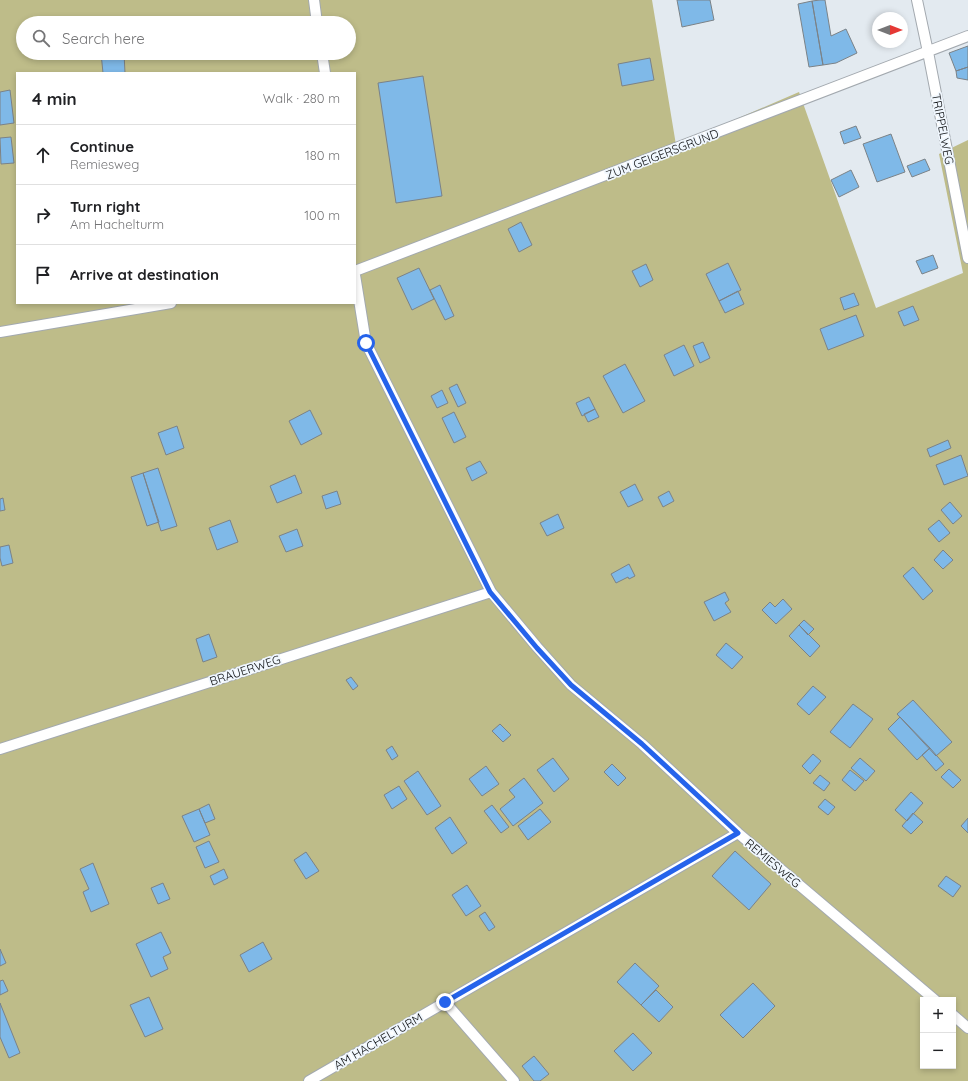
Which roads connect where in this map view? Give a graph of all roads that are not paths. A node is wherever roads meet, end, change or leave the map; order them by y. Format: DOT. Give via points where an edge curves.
graph roads {
  1 [pos="314,0"];
  2 [pos="917,0"];
  3 [pos="316,16"];
  4 [pos="968,36"];
  5 [pos="928,52"];
  6 [pos="323,60"];
  7 [pos="325,72"];
  8 [pos="968,258"];
  9 [pos="356,272"];
  10 [pos="356,281"];
  11 [pos="165,304"];
  12 [pos="0,332"];
  13 [pos="490,592"];
  14 [pos="0,748"];
  15 [pos="738,833"];
  16 [pos="931,997"];
  17 [pos="445,1002"];
  18 [pos="956,1018"];
  19 [pos="968,1028"];
  20 [pos="309,1081"];
  21 [pos="514,1081"];
  1 -- 3 [label="lane"];
  2 -- 5 [label="lane, TRIPPELWEG"];
  4 -- 5 [label="lane, ZUM GEIGERSGRUND"];
  5 -- 8 [label="lane, TRIPPELWEG"];
  5 -- 9 [label="lane, ZUM GEIGERSGRUND"];
  6 -- 7 [label="lane"];
  10 -- 13 [label="lane, REMIESWEG" via="366,343"];
  11 -- 12 [label="lane"];
  13 -- 14 [label="lane, BRAUERWEG"];
  13 -- 15 [label="lane, REMIESWEG" via="571,685 642,744"];
  15 -- 16 [label="lane, REMIESWEG"];
  15 -- 17 [label="lane, AM HACHELTURM"];
  17 -- 20 [label="lane, AM HACHELTURM"];
  17 -- 21 [label="lane"];
  18 -- 19 [label="lane"];
}
